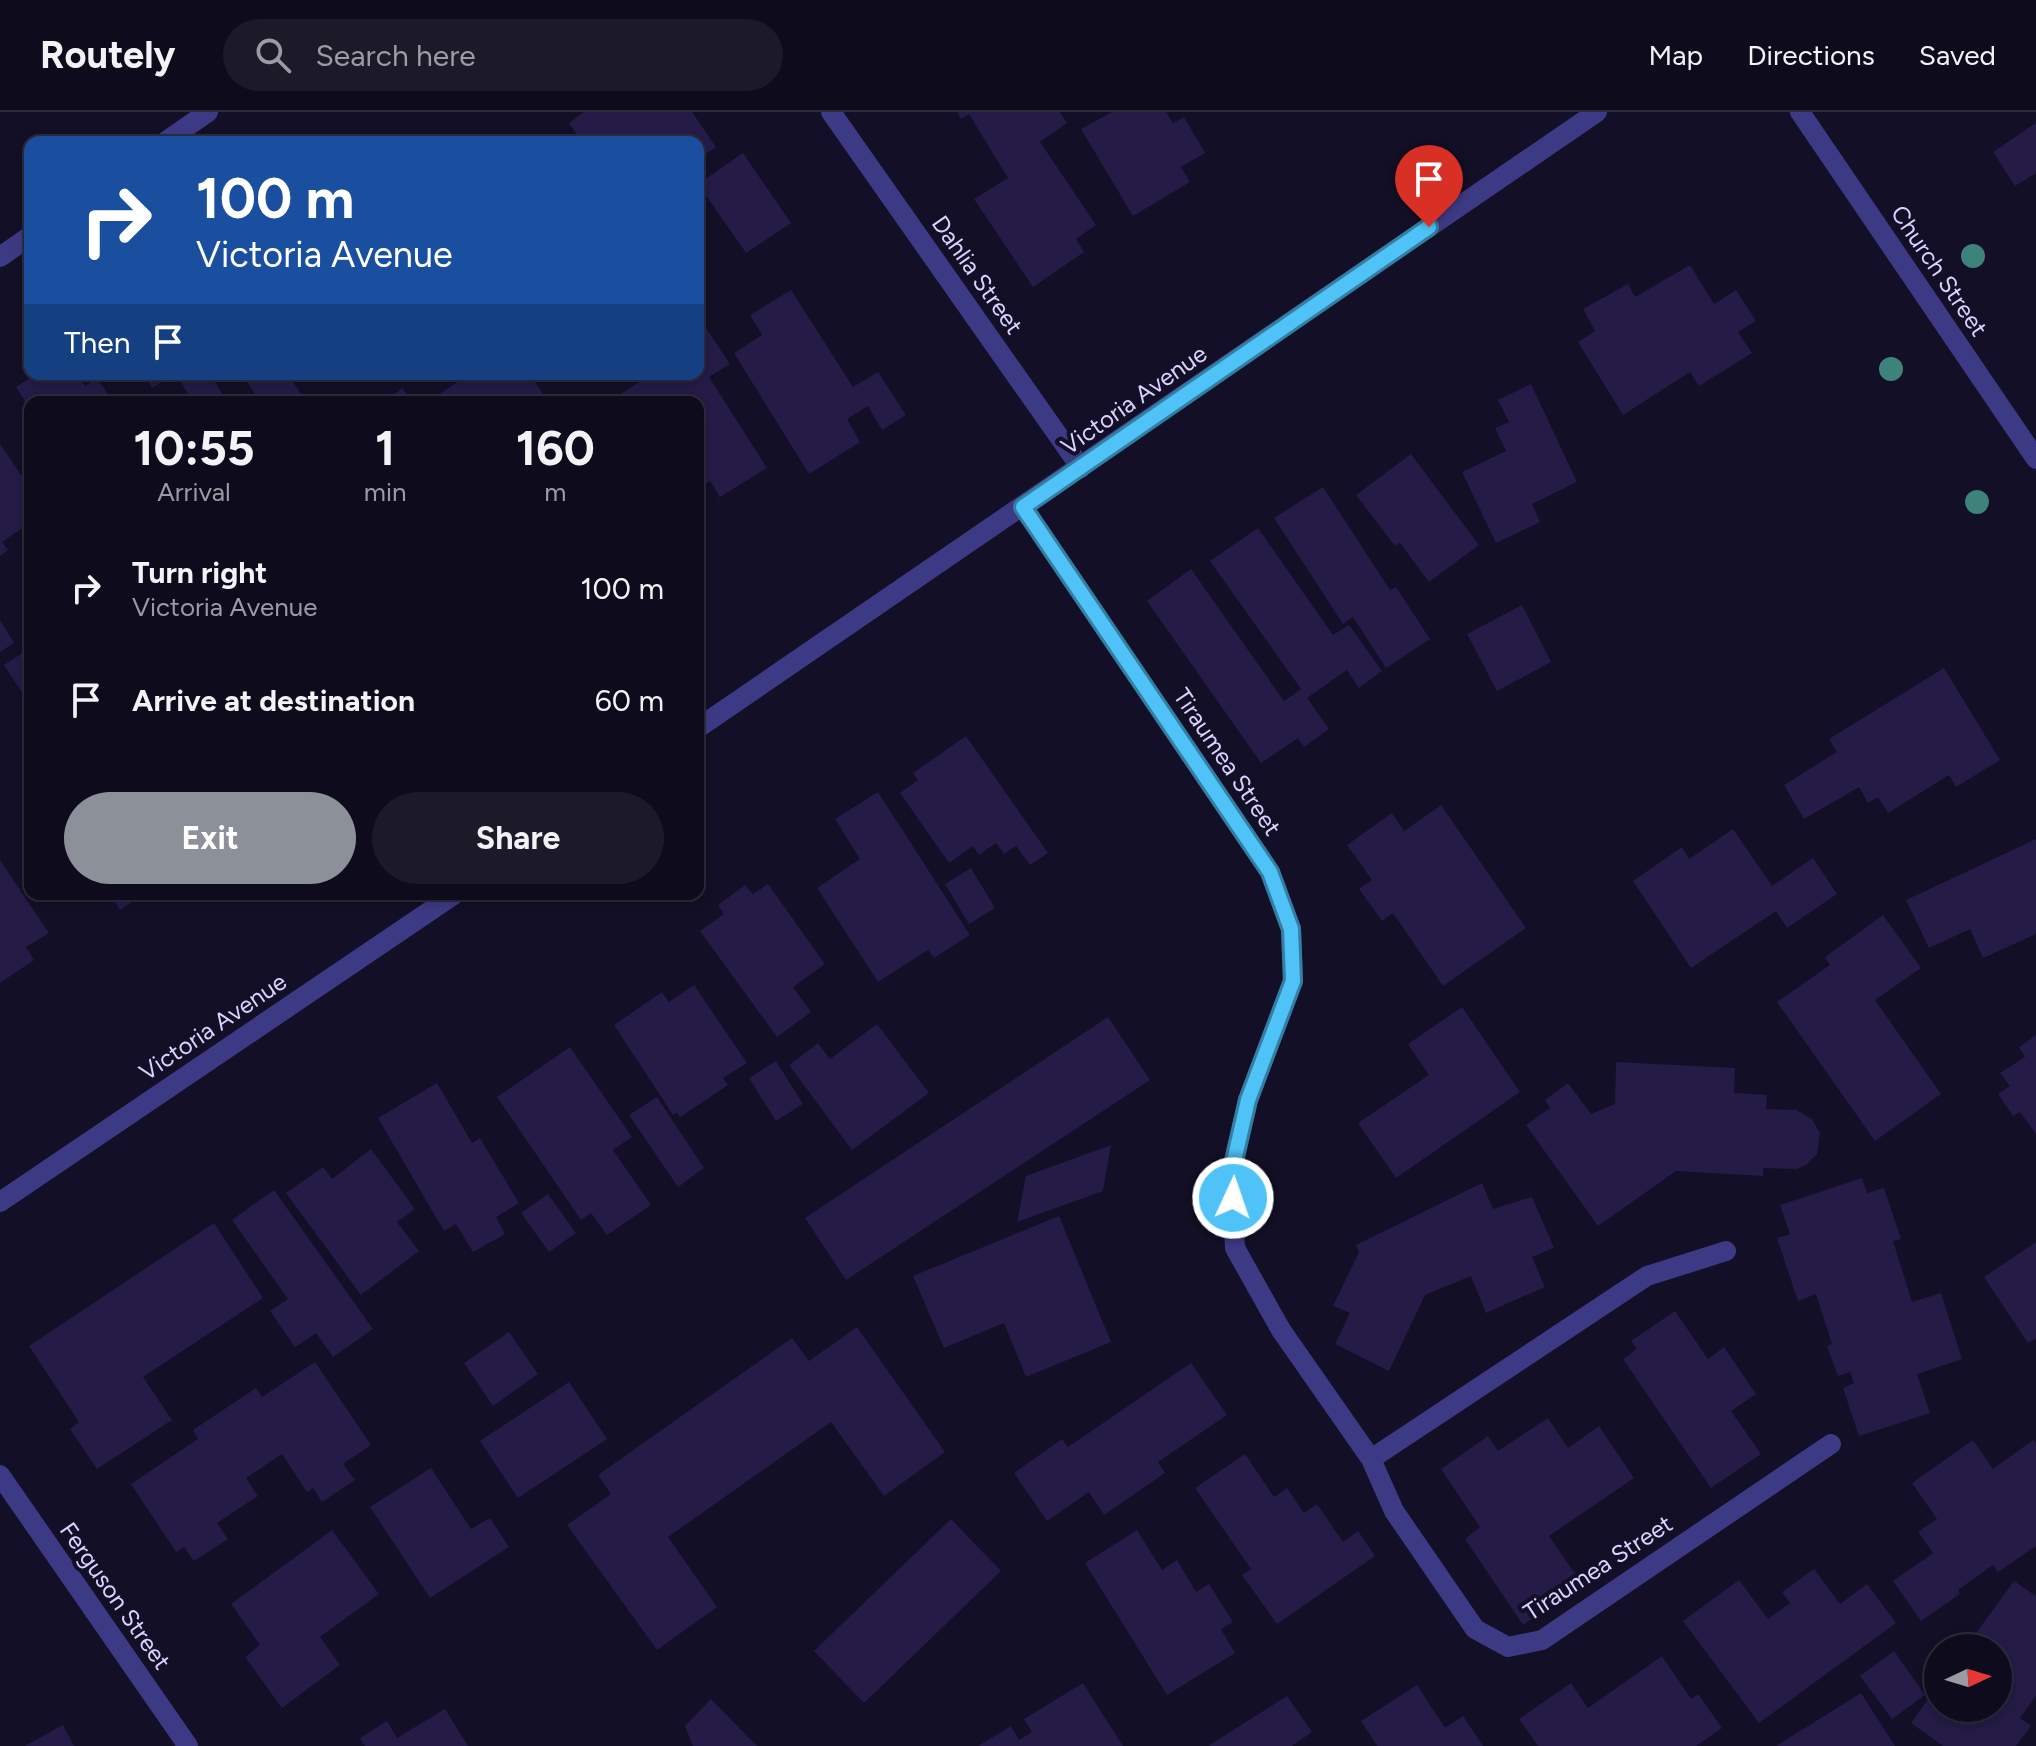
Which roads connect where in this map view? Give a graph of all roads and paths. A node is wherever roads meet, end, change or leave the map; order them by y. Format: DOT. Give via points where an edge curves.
graph roads {
  1 [pos="208,112"];
  2 [pos="831,112"];
  3 [pos="1597,112"];
  4 [pos="1800,112"];
  5 [pos="174,136"];
  6 [pos="24,240"];
  7 [pos="0,257"];
  8 [pos="2036,459"];
  9 [pos="1081,468"];
  10 [pos="1023,507"];
  11 [pos="704,724"];
  12 [pos="446,900"];
  13 [pos="0,1202"];
  14 [pos="1726,1251"];
  15 [pos="1831,1444"];
  16 [pos="1371,1459"];
  17 [pos="0,1475"];
  18 [pos="188,1746"];
  1 -- 5 [label="street"];
  2 -- 9 [label="street, Dahlia Street"];
  3 -- 9 [label="street, Victoria Avenue"];
  4 -- 8 [label="street, Church Street"];
  6 -- 7 [label="street"];
  9 -- 10 [label="street, Victoria Avenue"];
  10 -- 11 [label="street, Victoria Avenue"];
  10 -- 16 [label="street, Tiraumea Street" via="1270,872 1291,929 1293,981 1248,1100 1231,1174 1235,1248 1281,1330"];
  12 -- 13 [label="street, Victoria Avenue"];
  14 -- 16 [label="street" via="1647,1276"];
  15 -- 16 [label="street, Tiraumea Street" via="1542,1640 1508,1647 1475,1629 1394,1511"];
  17 -- 18 [label="street, Ferguson Street"];
}
